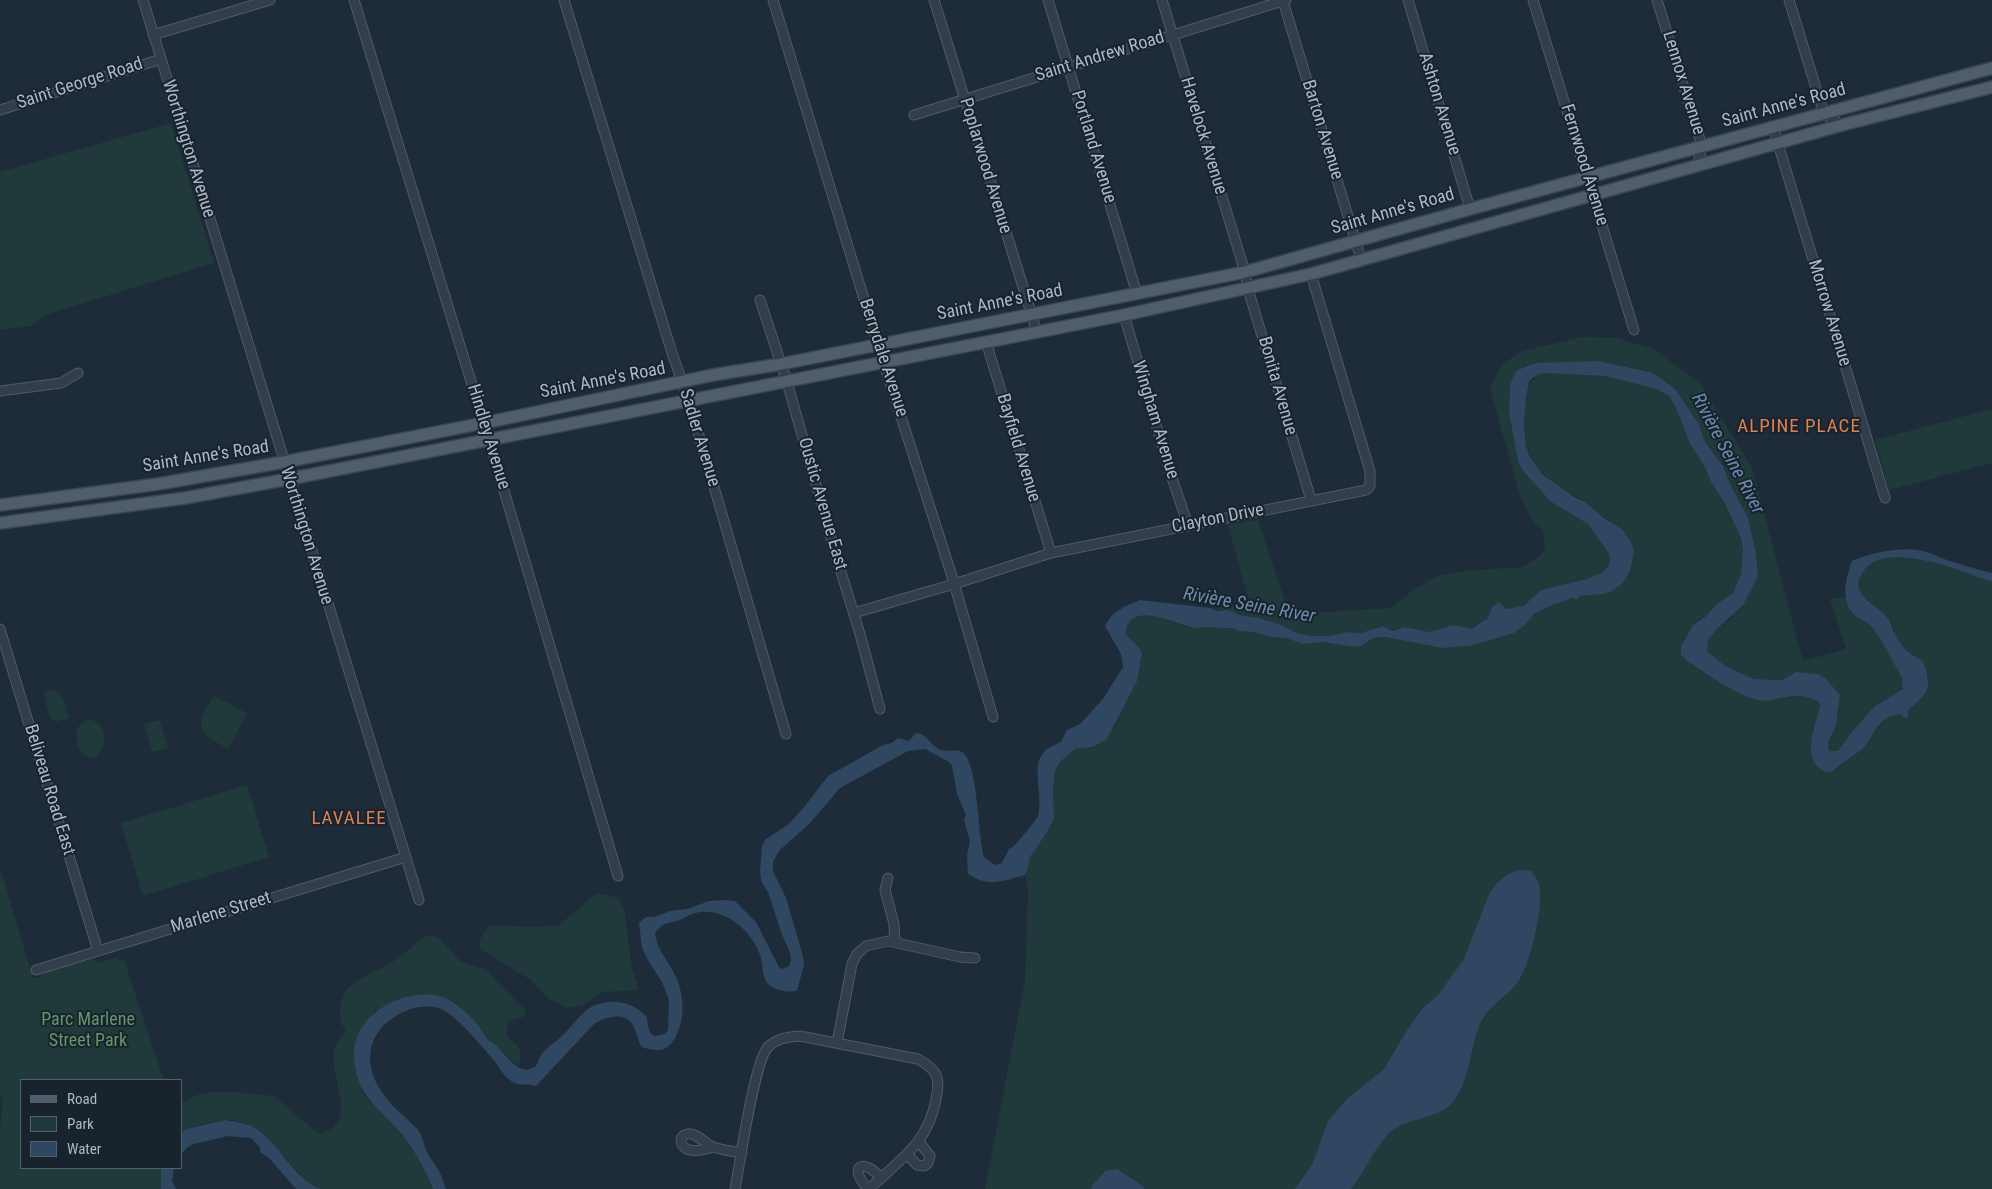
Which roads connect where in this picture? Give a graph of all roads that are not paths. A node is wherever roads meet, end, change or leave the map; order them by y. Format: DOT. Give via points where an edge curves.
graph roads {
  1 [pos="143,0"];
  2 [pos="270,0"];
  3 [pos="366,0"];
  4 [pos="564,0"];
  5 [pos="773,0"];
  6 [pos="934,0"];
  7 [pos="1048,0"];
  8 [pos="1162,0"];
  9 [pos="1408,0"];
  10 [pos="1533,0"];
  11 [pos="1657,0"];
  12 [pos="1789,0"];
  13 [pos="1285,1"];
  14 [pos="355,2"];
  15 [pos="1172,34"];
  16 [pos="154,35"];
  17 [pos="160,59"];
  18 [pos="1069,66"];
  19 [pos="1992,68"];
  20 [pos="1992,87"];
  21 [pos="1910,90"];
  22 [pos="964,99"];
  23 [pos="1903,109"];
  24 [pos="0,110"];
  25 [pos="914,114"];
  26 [pos="1824,114"];
  27 [pos="1842,125"];
  28 [pos="1773,127"];
  29 [pos="1778,144"];
  30 [pos="1702,146"];
  31 [pos="1697,167"];
  32 [pos="1589,178"];
  33 [pos="1593,195"];
  34 [pos="1470,209"];
  35 [pos="1356,241"];
  36 [pos="1361,259"];
  37 [pos="1245,272"];
  38 [pos="1311,274"];
  39 [pos="1248,289"];
  40 [pos="1137,294"];
  41 [pos="760,300"];
  42 [pos="1032,315"];
  43 [pos="1124,315"];
  44 [pos="1634,330"];
  45 [pos="1037,332"];
  46 [pos="986,342"];
  47 [pos="878,345"];
  48 [pos="885,362"];
  49 [pos="781,364"];
  50 [pos="78,373"];
  51 [pos="787,382"];
  52 [pos="682,383"];
  53 [pos="0,391"];
  54 [pos="689,401"];
  55 [pos="484,423"];
  56 [pos="489,440"];
  57 [pos="284,462"];
  58 [pos="289,479"];
  59 [pos="1885,498"];
  60 [pos="1311,500"];
  61 [pos="0,505"];
  62 [pos="0,523"];
  63 [pos="1188,525"];
  64 [pos="1051,553"];
  65 [pos="954,584"];
  66 [pos="854,613"];
  67 [pos="0,629"];
  68 [pos="880,709"];
  69 [pos="993,717"];
  70 [pos="786,734"];
  71 [pos="406,857"];
  72 [pos="618,876"];
  73 [pos="888,878"];
  74 [pos="419,900"];
  75 [pos="895,942"];
  76 [pos="98,951"];
  77 [pos="975,958"];
  78 [pos="36,970"];
  79 [pos="837,1043"];
  80 [pos="919,1142"];
  81 [pos="713,1147"];
  82 [pos="742,1153"];
  83 [pos="907,1154"];
  84 [pos="881,1178"];
  85 [pos="735,1189"];
  86 [pos="868,1189"];
  1 -- 16 [label="street, Worthington Avenue"];
  2 -- 16 [label="street, Saint George Road"];
  3 -- 14 [label="street"];
  4 -- 52 [label="street, Sadler Avenue"];
  5 -- 47 [label="street, Berrydale Avenue"];
  6 -- 22 [label="street, Poplarwood Avenue"];
  7 -- 18 [label="street, Portland Avenue"];
  8 -- 15 [label="street, Havelock Avenue"];
  9 -- 34 [label="street, Ashton Avenue"];
  10 -- 32 [label="street, Fernwood Avenue"];
  11 -- 30 [label="street, Lennox Avenue"];
  12 -- 26 [label="street"];
  13 -- 15 [label="street, Saint Andrew Road"];
  13 -- 35 [label="street, Barton Avenue"];
  14 -- 55 [label="street, Hindley Avenue"];
  15 -- 18 [label="street, Saint Andrew Road"];
  15 -- 37 [label="street, Havelock Avenue"];
  16 -- 17 [label="street, Worthington Avenue"];
  17 -- 24 [label="street, Saint George Road"];
  17 -- 57 [label="street, Worthington Avenue"];
  18 -- 22 [label="street, Saint Andrew Road"];
  18 -- 40 [label="street, Portland Avenue"];
  19 -- 21 [label="main road, Saint Anne's Road"];
  20 -- 23 [label="main road, Saint Anne's Road"];
  21 -- 23 [label="main road"];
  21 -- 26 [label="main road, Saint Anne's Road"];
  22 -- 25 [label="street, Saint Andrew Road"];
  22 -- 42 [label="street, Poplarwood Avenue"];
  23 -- 27 [label="main road, Saint Anne's Road"];
  26 -- 27 [label="street"];
  26 -- 28 [label="main road, Saint Anne's Road"];
  27 -- 29 [label="main road, Saint Anne's Road"];
  28 -- 29 [label="street, Morrow Avenue"];
  28 -- 30 [label="main road, Saint Anne's Road"];
  29 -- 31 [label="main road, Saint Anne's Road"];
  29 -- 59 [label="street, Morrow Avenue"];
  30 -- 31 [label="street, Lennox Avenue"];
  30 -- 32 [label="main road, Saint Anne's Road"];
  31 -- 33 [label="main road, Saint Anne's Road"];
  32 -- 33 [label="street, Fernwood Avenue"];
  32 -- 34 [label="main road, Saint Anne's Road"];
  33 -- 36 [label="main road, Saint Anne's Road"];
  33 -- 44 [label="street, Fernwood Avenue"];
  34 -- 35 [label="main road, Saint Anne's Road"];
  35 -- 36 [label="street, Barton Avenue"];
  35 -- 37 [label="main road, Saint Anne's Road"];
  36 -- 38 [label="main road, Saint Anne's Road"];
  37 -- 39 [label="street, Bonita Avenue"];
  37 -- 40 [label="main road, Saint Anne's Road"];
  38 -- 39 [label="main road, Saint Anne's Road"];
  38 -- 60 [label="street, Clayton Drive" via="1370,471 1370,486 1366,490"];
  39 -- 43 [label="main road, Saint Anne's Road"];
  39 -- 60 [label="street, Bonita Avenue"];
  40 -- 42 [label="main road, Saint Anne's Road"];
  41 -- 49 [label="street, Oustic Avenue East"];
  42 -- 45 [label="street, Poplarwood Avenue"];
  42 -- 47 [label="main road, Saint Anne's Road"];
  43 -- 45 [label="main road, Saint Anne's Road"];
  43 -- 63 [label="street, Wingham Avenue"];
  45 -- 46 [label="main road, Saint Anne's Road"];
  46 -- 48 [label="main road, Saint Anne's Road"];
  46 -- 64 [label="street, Bayfield Avenue"];
  47 -- 48 [label="street, Berrydale Avenue"];
  47 -- 49 [label="main road, Saint Anne's Road"];
  48 -- 51 [label="main road, Saint Anne's Road"];
  48 -- 65 [label="street, Berrydale Avenue"];
  49 -- 51 [label="street, Oustic Avenue East"];
  49 -- 52 [label="main road, Saint Anne's Road"];
  50 -- 53 [label="street" via="61,383"];
  51 -- 54 [label="main road, Saint Anne's Road"];
  51 -- 66 [label="street, Oustic Avenue East"];
  52 -- 54 [label="street, Sadler Avenue"];
  52 -- 55 [label="main road, Saint Anne's Road"];
  54 -- 56 [label="main road, Saint Anne's Road"];
  54 -- 70 [label="street, Sadler Avenue"];
  55 -- 56 [label="street, Hindley Avenue"];
  55 -- 57 [label="main road, Saint Anne's Road"];
  56 -- 58 [label="main road, Saint Anne's Road"];
  56 -- 72 [label="street, Hindley Avenue"];
  57 -- 58 [label="street, Worthington Avenue"];
  57 -- 61 [label="main road, Saint Anne's Road" via="158,484"];
  58 -- 62 [label="main road, Saint Anne's Road" via="185,498"];
  58 -- 71 [label="street, Worthington Avenue"];
  60 -- 63 [label="street, Clayton Drive"];
  63 -- 64 [label="street, Clayton Drive"];
  64 -- 65 [label="street, Clayton Drive"];
  65 -- 66 [label="street, Clayton Drive"];
  65 -- 69 [label="street, Berrydale Avenue"];
  66 -- 68 [label="street, Oustic Avenue East"];
  67 -- 76 [label="street, Beliveau Road East"];
  71 -- 74 [label="street, Worthington Avenue"];
  71 -- 76 [label="street, Marlene Street"];
  73 -- 75 [label="street" via="886,890"];
  75 -- 77 [label="street"];
  75 -- 79 [label="street" via="875,942 857,954 852,964"];
  76 -- 78 [label="street, Marlene Street"];
  79 -- 80 [label="street" via="918,1059 930,1066 937,1075 939,1086 929,1127"];
  79 -- 82 [label="street" via="800,1036 785,1037 768,1048 760,1063"];
  80 -- 83 [label="street"];
  80 -- 83 [label="street" via="929,1152 928,1163 917,1165"];
  81 -- 82 [label="street"];
  82 -- 85 [label="street"];
  83 -- 84 [label="street"];
  84 -- 86 [label="street"];
  84 -- 86 [label="street" via="872,1167 860,1168 858,1179"];
}
